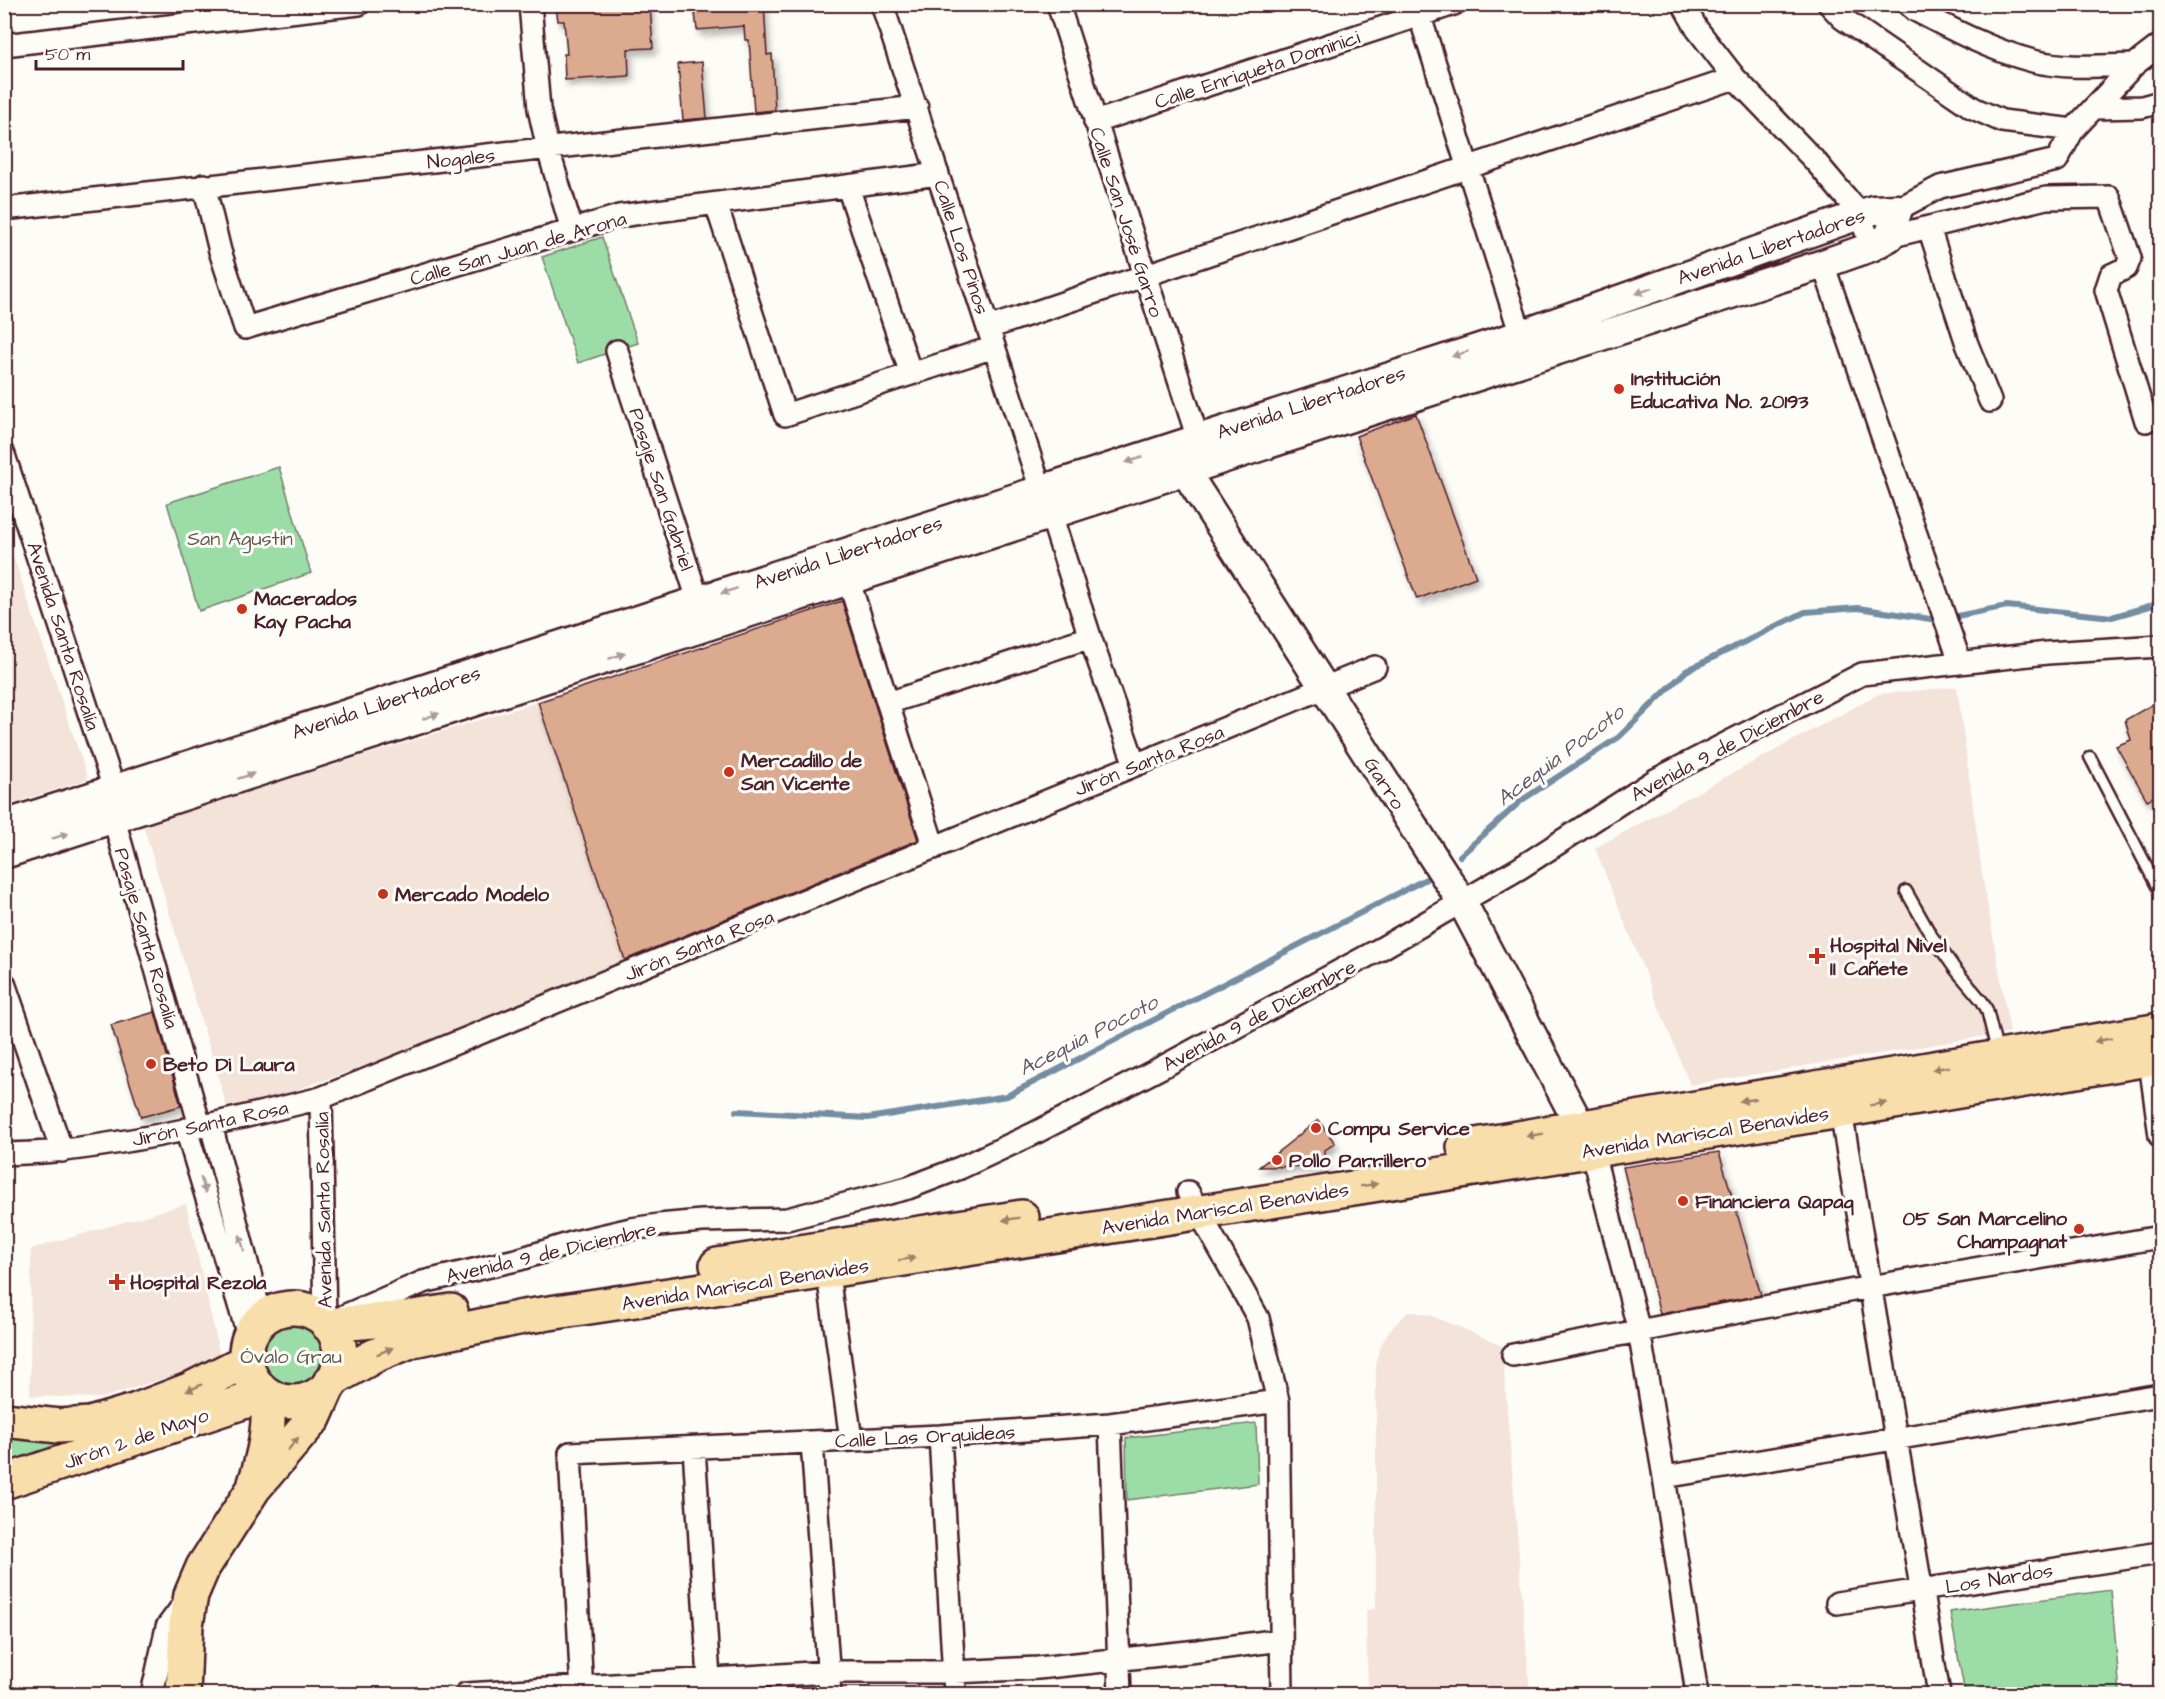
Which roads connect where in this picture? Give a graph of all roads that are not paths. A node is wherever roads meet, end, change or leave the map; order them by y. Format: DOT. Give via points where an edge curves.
graph roads {
  1 [pos="359,4"];
  2 [pos="530,4"];
  3 [pos="882,4"];
  4 [pos="1058,4"];
  5 [pos="1454,4"];
  6 [pos="1683,4"];
  7 [pos="1829,4"];
  8 [pos="1908,4"];
  9 [pos="1418,10"];
  10 [pos="4,45"];
  11 [pos="2160,45"];
  12 [pos="2134,65"];
  13 [pos="1735,78"];
  14 [pos="2160,102"];
  15 [pos="917,107"];
  16 [pos="2096,108"];
  17 [pos="1095,122"];
  18 [pos="2072,132"];
  19 [pos="548,149"];
  20 [pos="1468,167"];
  21 [pos="938,174"];
  22 [pos="204,185"];
  23 [pos="848,187"];
  24 [pos="716,204"];
  25 [pos="1898,208"];
  26 [pos="4,209"];
  27 [pos="1860,214"];
  28 [pos="1929,228"];
  29 [pos="572,230"];
  30 [pos="1880,242"];
  31 [pos="1823,264"];
  32 [pos="1145,276"];
  33 [pos="991,338"];
  34 [pos="1524,347"];
  35 [pos="617,351"];
  36 [pos="911,374"];
  37 [pos="1990,401"];
  38 [pos="2146,421"];
  39 [pos="1186,452"];
  40 [pos="4,455"];
  41 [pos="1046,502"];
  42 [pos="844,568"];
  43 [pos="699,600"];
  44 [pos="707,627"];
  45 [pos="1090,637"];
  46 [pos="2160,646"];
  47 [pos="1960,662"];
  48 [pos="1375,667"];
  49 [pos="1323,688"];
  50 [pos="888,704"];
  51 [pos="2090,757"];
  52 [pos="1135,765"];
  53 [pos="117,808"];
  54 [pos="4,825"];
  55 [pos="934,848"];
  56 [pos="4,854"];
  57 [pos="1906,891"];
  58 [pos="2160,892"];
  59 [pos="1462,902"];
  60 [pos="4,983"];
  61 [pos="11,1022"];
  62 [pos="2154,1045"];
  63 [pos="2000,1071"];
  64 [pos="321,1098"];
  65 [pos="1839,1098"];
  66 [pos="199,1127"];
  67 [pos="2160,1136"];
  68 [pos="1587,1138"];
  69 [pos="62,1151"];
  70 [pos="4,1154"];
  71 [pos="1193,1203"];
  72 [pos="2160,1237"];
  73 [pos="826,1259"];
  74 [pos="1870,1287"];
  75 [pos="327,1323"];
  76 [pos="1639,1331"];
  77 [pos="252,1340"];
  78 [pos="1513,1355"];
  79 [pos="332,1381"];
  80 [pos="268,1395"];
  81 [pos="2160,1395"];
  82 [pos="1278,1401"];
  83 [pos="4,1420"];
  84 [pos="1110,1424"];
  85 [pos="940,1436"];
  86 [pos="1895,1438"];
  87 [pos="851,1440"];
  88 [pos="812,1442"];
  89 [pos="694,1448"];
  90 [pos="1664,1477"];
  91 [pos="4,1482"];
  92 [pos="254,1488"];
  93 [pos="2160,1553"];
  94 [pos="1921,1590"];
  95 [pos="191,1595"];
  96 [pos="1837,1603"];
  97 [pos="1280,1640"];
  98 [pos="1120,1660"];
  99 [pos="828,1672"];
  100 [pos="954,1672"];
  101 [pos="710,1687"];
  102 [pos="582,1691"];
  103 [pos="152,1695"];
  104 [pos="183,1695"];
  105 [pos="466,1695"];
  106 [pos="830,1695"];
  107 [pos="955,1695"];
  108 [pos="1120,1695"];
  109 [pos="1282,1695"];
  110 [pos="1697,1695"];
  111 [pos="1939,1695"];
  1 -- 10 [label="street"];
  2 -- 19 [label="street" via="539,109"];
  3 -- 15 [label="street, Calle Los Pinos"];
  4 -- 17 [label="street, Calle San José Garro"];
  5 -- 9 [label="street, Calle Enriqueta Dominici"];
  6 -- 13 [label="street"];
  7 -- 18 [label="street" via="1842,18 1973,108 2002,122"];
  8 -- 12 [label="street" via="1972,40 2034,61 2082,66"];
  9 -- 17 [label="street, Calle Enriqueta Dominici"];
  9 -- 20 [label="street"];
  11 -- 12 [label="street"];
  12 -- 16 [label="street"];
  13 -- 20 [label="street"];
  13 -- 27 [label="street"];
  14 -- 16 [label="street" via="2142,107"];
  15 -- 19 [label="street, Nogales"];
  15 -- 21 [label="street, Calle Los Pinos"];
  16 -- 18 [label="street"];
  17 -- 32 [label="street, Calle San José Garro"];
  18 -- 25 [label="street" via="2057,160 1940,187"];
  19 -- 22 [label="street, Nogales"];
  19 -- 29 [label="street"];
  20 -- 32 [label="street"];
  20 -- 34 [label="street"];
  21 -- 23 [label="street, Calle San Juan de Arona"];
  21 -- 33 [label="street, Calle Los Pinos"];
  22 -- 26 [label="street, Nogales"];
  22 -- 29 [label="street, Calle San Juan de Arona" via="245,328"];
  23 -- 24 [label="street, Calle San Juan de Arona"];
  23 -- 36 [label="street"];
  24 -- 29 [label="street, Calle San Juan de Arona" via="619,216"];
  24 -- 36 [label="street" via="785,415"];
  25 -- 27 [label="street, Avenida Libertadores"];
  25 -- 30 [label="street, Avenida Libertadores"];
  27 -- 30 [label="street"];
  27 -- 34 [label="street, Avenida Libertadores, one-way"];
  28 -- 30 [label="street"];
  28 -- 37 [label="street"];
  28 -- 38 [label="street" via="2046,198 2109,197 2130,258 2126,268 2111,275 2106,290"];
  30 -- 31 [label="street, Avenida Libertadores"];
  31 -- 34 [label="street, Avenida Libertadores"];
  31 -- 47 [label="street"];
  32 -- 33 [label="street"];
  32 -- 39 [label="street, Calle San José Garro"];
  33 -- 36 [label="street"];
  33 -- 41 [label="street, Calle Los Pinos"];
  34 -- 39 [label="street, Avenida Libertadores"];
  35 -- 43 [label="street, Pasaje San Gabriel"];
  39 -- 41 [label="street, Avenida Libertadores"];
  39 -- 49 [label="street, Garro"];
  40 -- 53 [label="street, Avenida Santa Rosalía"];
  41 -- 42 [label="street, Avenida Libertadores"];
  41 -- 45 [label="street, Calle Los Pinos"];
  42 -- 43 [label="street, Avenida Libertadores, one-way"];
  42 -- 44 [label="street, Avenida Libertadores"];
  42 -- 50 [label="street"];
  43 -- 44 [label="street, Pasaje San Gabriel"];
  43 -- 53 [label="street, Avenida Libertadores"];
  53 -- 44 [label="street, Avenida Libertadores, one-way"];
  45 -- 50 [label="street"];
  45 -- 52 [label="street, Calle Los Pinos"];
  46 -- 47 [label="street, Avenida 9 de Diciembre"];
  47 -- 59 [label="street, Avenida 9 de Diciembre" via="1862,674 1846,681 1657,778"];
  48 -- 49 [label="street, Jirón Santa Rosa"];
  49 -- 52 [label="street, Jirón Santa Rosa"];
  49 -- 59 [label="street, Garro"];
  50 -- 55 [label="street"];
  51 -- 58 [label="lane"];
  52 -- 55 [label="street, Jirón Santa Rosa"];
  53 -- 54 [label="street, Avenida Libertadores"];
  56 -- 53 [label="street, Avenida Libertadores, one-way"];
  53 -- 66 [label="street, Pasaje Santa Rosalía"];
  55 -- 64 [label="street, Jirón Santa Rosa"];
  57 -- 63 [label="lane" via="1931,935 1987,1010"];
  59 -- 68 [label="street, Garro"];
  59 -- 75 [label="street, Avenida 9 de Diciembre" via="1033,1134 908,1188 787,1219 702,1221 575,1242 423,1282"];
  60 -- 61 [label="street"];
  61 -- 69 [label="street"];
  62 -- 63 [label="main road, Avenida Mariscal Benavides"];
  62 -- 67 [label="street"];
  63 -- 65 [label="main road, Avenida Mariscal Benavides"];
  64 -- 66 [label="street, Jirón Santa Rosa"];
  64 -- 75 [label="street, Avenida Santa Rosalía"];
  65 -- 68 [label="main road, Avenida Mariscal Benavides"];
  65 -- 74 [label="street"];
  66 -- 69 [label="street, Jirón Santa Rosa"];
  66 -- 77 [label="street"];
  68 -- 71 [label="main road, Avenida Mariscal Benavides"];
  68 -- 76 [label="street"];
  69 -- 70 [label="street, Jirón Santa Rosa"];
  71 -- 73 [label="main road, Avenida Mariscal Benavides"];
  71 -- 82 [label="street" via="1258,1318"];
  72 -- 74 [label="street"];
  73 -- 75 [label="main road, Avenida Mariscal Benavides" via="407,1318"];
  79 -- 73 [label="main road, Avenida Mariscal Benavides, one-way" via="374,1356 414,1340"];
  73 -- 87 [label="street"];
  74 -- 76 [label="street"];
  74 -- 86 [label="street"];
  75 -- 77 [label="main road" via="301,1309 287,1309 274,1313"];
  75 -- 79 [label="main road" via="340,1355"];
  76 -- 78 [label="street"];
  76 -- 90 [label="street"];
  77 -- 80 [label="main road" via="249,1374"];
  77 -- 83 [label="main road, one-way" via="189,1390 137,1410 90,1424 59,1426"];
  79 -- 80 [label="main road" via="303,1401 291,1402"];
  92 -- 79 [label="main road, one-way" via="314,1418"];
  80 -- 91 [label="main road, Jirón 2 de Mayo"];
  80 -- 92 [label="main road" via="269,1426"];
  81 -- 86 [label="street"];
  82 -- 84 [label="street, Calle Las Orquideas"];
  82 -- 97 [label="street"];
  84 -- 85 [label="street, Calle Las Orquideas"];
  84 -- 98 [label="street"];
  85 -- 87 [label="street, Calle Las Orquideas"];
  85 -- 100 [label="street"];
  86 -- 90 [label="street"];
  86 -- 94 [label="street"];
  87 -- 88 [label="street, Calle Las Orquideas"];
  88 -- 89 [label="street, Calle Las Orquideas"];
  88 -- 99 [label="street"];
  89 -- 101 [label="street"];
  89 -- 102 [label="street, Calle Las Orquideas" via="570,1453"];
  90 -- 110 [label="street"];
  92 -- 95 [label="main road" via="203,1567"];
  93 -- 94 [label="street, Los Nardos"];
  94 -- 96 [label="street, Los Nardos"];
  94 -- 111 [label="street"];
  95 -- 103 [label="street" via="167,1627"];
  95 -- 104 [label="main road"];
  97 -- 98 [label="street"];
  97 -- 109 [label="street"];
  98 -- 100 [label="street"];
  98 -- 108 [label="street"];
  99 -- 100 [label="street"];
  99 -- 101 [label="street"];
  99 -- 106 [label="street"];
  100 -- 107 [label="street"];
  101 -- 102 [label="street"];
  102 -- 105 [label="street"];
}
